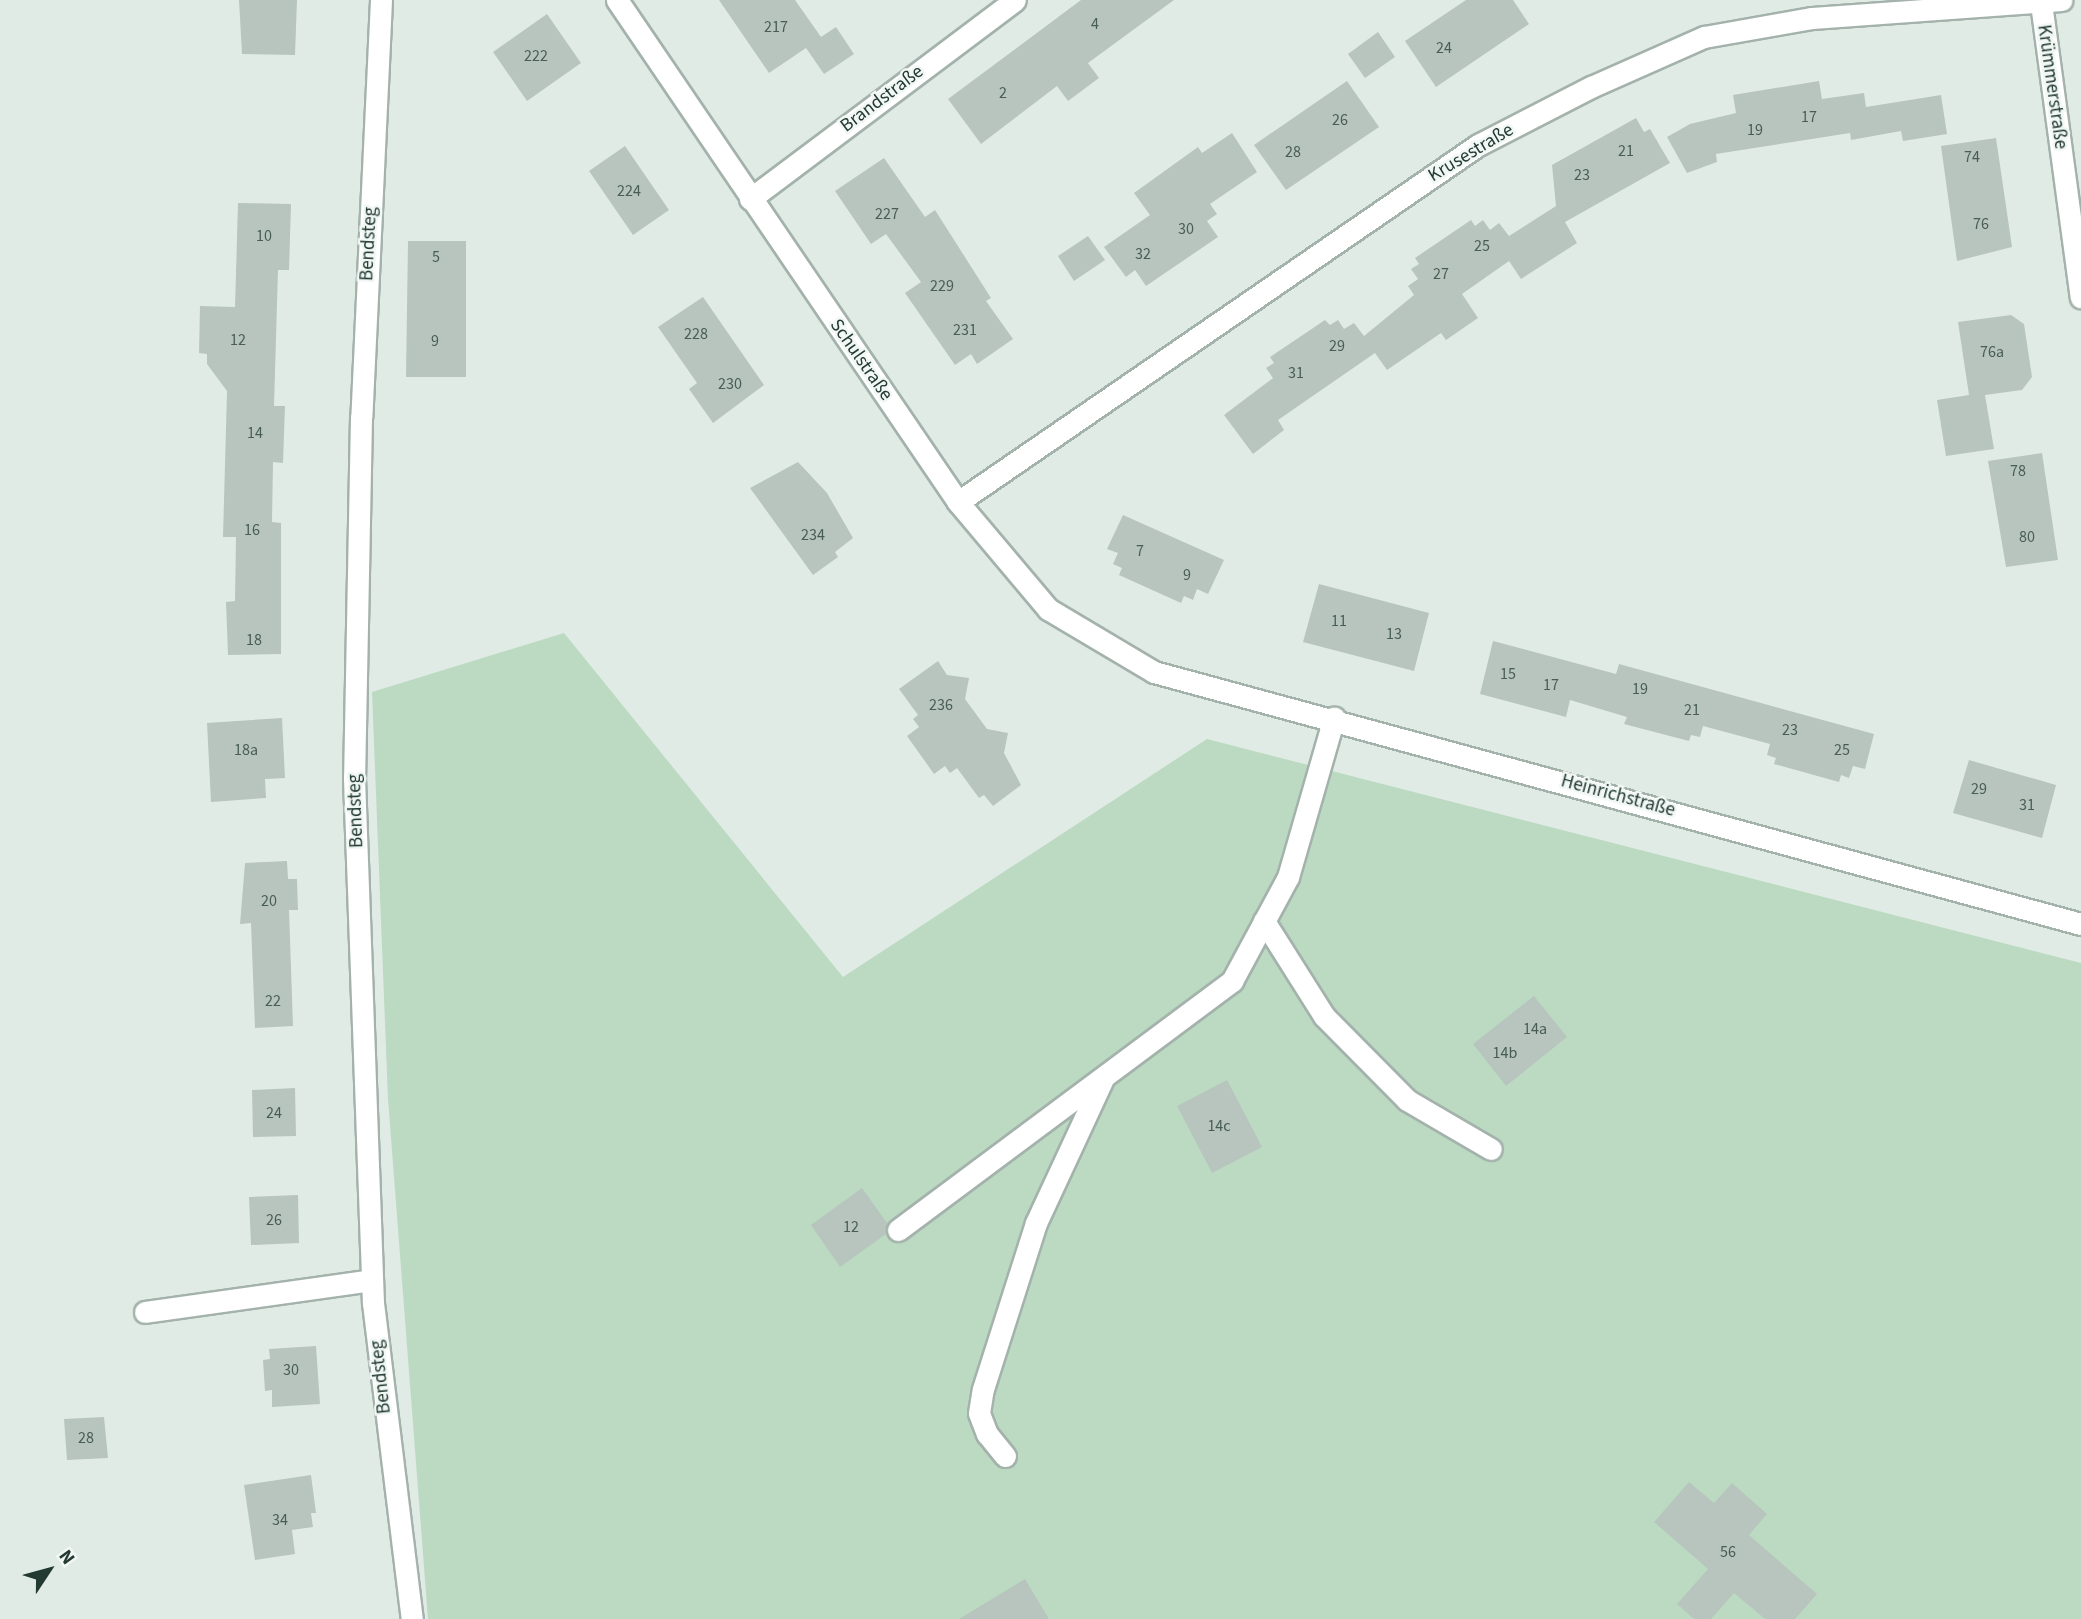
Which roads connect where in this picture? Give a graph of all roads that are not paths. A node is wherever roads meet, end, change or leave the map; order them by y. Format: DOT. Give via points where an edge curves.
graph roads {
  1 [pos="381,0"];
  2 [pos="617,0"];
  3 [pos="1015,0"];
  4 [pos="2051,1"];
  5 [pos="750,199"];
  6 [pos="2081,297"];
  7 [pos="958,502"];
  8 [pos="1154,672"];
  9 [pos="1334,718"];
  10 [pos="1264,921"];
  11 [pos="2081,924"];
  12 [pos="1104,1076"];
  13 [pos="1491,1149"];
  14 [pos="898,1230"];
  15 [pos="372,1280"];
  16 [pos="145,1312"];
  17 [pos="1005,1456"];
  18 [pos="412,1619"];
  1 -- 15 [label="street, Bendsteg" via="361,417 354,778"];
  2 -- 5 [label="street, Schulstraße"];
  3 -- 5 [label="street, Brandstraße"];
  4 -- 6 [label="street, Krümmerstraße"];
  4 -- 7 [label="street, Krusestraße" via="1812,18 1704,37 1591,87 1478,145"];
  5 -- 7 [label="street, Schulstraße"];
  7 -- 8 [label="street, Schulstraße" via="1048,609"];
  8 -- 9 [label="street, Heinrichstraße"];
  9 -- 10 [label="street" via="1288,877"];
  9 -- 11 [label="street, Heinrichstraße"];
  10 -- 12 [label="street" via="1232,981"];
  10 -- 13 [label="street" via="1324,1016 1407,1100"];
  12 -- 14 [label="street"];
  12 -- 17 [label="street" via="1036,1223 983,1389 979,1413 987,1434"];
  15 -- 16 [label="street"];
  15 -- 18 [label="street, Bendsteg" via="404,1586"];
}
